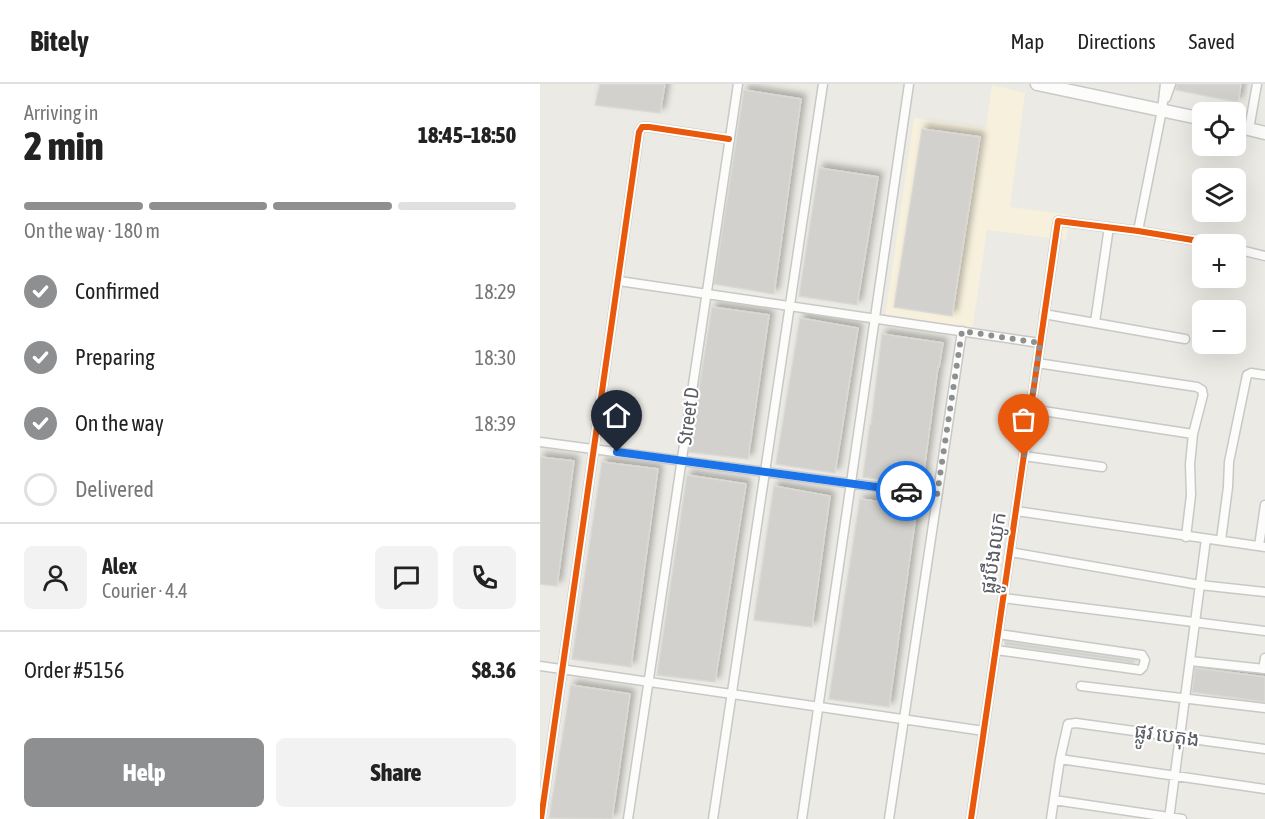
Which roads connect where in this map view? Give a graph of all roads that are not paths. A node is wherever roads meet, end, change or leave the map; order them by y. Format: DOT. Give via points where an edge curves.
graph roads {
  1 [pos="738,84"];
  2 [pos="823,84"];
  3 [pos="909,84"];
  4 [pos="1037,84"];
  5 [pos="1165,84"];
  6 [pos="1171,84"];
  7 [pos="1257,84"];
  8 [pos="1074,88"];
  9 [pos="1162,110"];
  10 [pos="1192,117"];
  11 [pos="1246,128"];
  12 [pos="1249,129"];
  13 [pos="1265,133"];
  14 [pos="729,139"];
  15 [pos="1109,227"];
  16 [pos="1138,231"];
  17 [pos="1192,240"];
  18 [pos="1246,251"];
  19 [pos="1265,256"];
  20 [pos="619,281"];
  21 [pos="706,294"];
  22 [pos="790,306"];
  23 [pos="1044,314"];
  24 [pos="876,319"];
  25 [pos="1095,322"];
  26 [pos="962,331"];
  27 [pos="1185,339"];
  28 [pos="1040,343"];
  29 [pos="1037,363"];
  30 [pos="1265,375"];
  31 [pos="1030,409"];
  32 [pos="1194,434"];
  33 [pos="540,442"];
  34 [pos="595,449"];
  35 [pos="1024,456"];
  36 [pos="681,461"];
  37 [pos="1102,467"];
  38 [pos="765,472"];
  39 [pos="852,483"];
  40 [pos="937,495"];
  41 [pos="1265,505"];
  42 [pos="1016,511"];
  43 [pos="1186,537"];
  44 [pos="1206,539"];
  45 [pos="1221,540"];
  46 [pos="1262,546"];
  47 [pos="1010,552"];
  48 [pos="1200,585"];
  49 [pos="1265,592"];
  50 [pos="1003,598"];
  51 [pos="1195,623"];
  52 [pos="1265,631"];
  53 [pos="998,634"];
  54 [pos="996,650"];
  55 [pos="1265,658"];
  56 [pos="1190,661"];
  57 [pos="540,666"];
  58 [pos="563,669"];
  59 [pos="1264,669"];
  60 [pos="648,682"];
  61 [pos="1081,686"];
  62 [pos="732,694"];
  63 [pos="1185,697"];
  64 [pos="819,707"];
  65 [pos="1265,708"];
  66 [pos="904,719"];
  67 [pos="984,731"];
  68 [pos="1180,737"];
  69 [pos="1265,749"];
  70 [pos="1060,759"];
  71 [pos="1175,777"];
  72 [pos="1265,789"];
  73 [pos="1054,800"];
  74 [pos="1170,818"];
  75 [pos="541,819"];
  76 [pos="628,819"];
  77 [pos="714,819"];
  78 [pos="802,819"];
  79 [pos="889,819"];
  80 [pos="970,819"];
  81 [pos="1051,819"];
  82 [pos="1182,819"];
  1 -- 14 [label="street, Street D"];
  2 -- 22 [label="street"];
  3 -- 24 [label="street"];
  4 -- 8 [label="main road"];
  5 -- 9 [label="street"];
  6 -- 9 [label="street"];
  7 -- 12 [label="street"];
  8 -- 9 [label="main road"];
  9 -- 10 [label="main road"];
  9 -- 16 [label="street"];
  11 -- 12 [label="main road"];
  12 -- 13 [label="main road"];
  14 -- 20 [label="street" via="642,127"];
  14 -- 21 [label="street, Street D"];
  15 -- 16 [label="street"];
  15 -- 23 [label="street, ផ្លូវបឹងឈូក" via="1058,221"];
  15 -- 25 [label="street"];
  16 -- 17 [label="street"];
  18 -- 19 [label="street"];
  20 -- 21 [label="street"];
  20 -- 34 [label="street"];
  21 -- 22 [label="street"];
  21 -- 36 [label="street, Street D"];
  22 -- 24 [label="street"];
  22 -- 38 [label="street"];
  23 -- 25 [label="street"];
  23 -- 28 [label="street, ផ្លូវបឹងឈូក"];
  24 -- 26 [label="street"];
  24 -- 39 [label="street"];
  25 -- 27 [label="street"];
  26 -- 28 [label="street"];
  26 -- 40 [label="street"];
  28 -- 29 [label="street, ផ្លូវបឹងឈូក"];
  29 -- 31 [label="street, ផ្លូវបឹងឈូក"];
  29 -- 32 [label="street" via="1197,387 1203,395"];
  30 -- 45 [label="street" via="1247,375 1229,462"];
  31 -- 32 [label="street"];
  31 -- 35 [label="street, ផ្លូវបឹងឈូក"];
  32 -- 43 [label="street"];
  33 -- 34 [label="street"];
  34 -- 36 [label="street"];
  34 -- 58 [label="street"];
  35 -- 37 [label="street"];
  35 -- 42 [label="street, ផ្លូវបឹងឈូក"];
  36 -- 38 [label="street"];
  36 -- 60 [label="street, Street D"];
  38 -- 39 [label="street"];
  38 -- 62 [label="street"];
  39 -- 40 [label="street"];
  39 -- 64 [label="street"];
  40 -- 66 [label="street"];
  41 -- 46 [label="street"];
  42 -- 43 [label="street"];
  42 -- 47 [label="street, ផ្លូវបឹងឈូក"];
  43 -- 44 [label="street"];
  44 -- 45 [label="street"];
  44 -- 48 [label="street"];
  45 -- 46 [label="street"];
  47 -- 48 [label="street"];
  47 -- 50 [label="street, ផ្លូវបឹងឈូក"];
  48 -- 49 [label="street"];
  48 -- 51 [label="street"];
  50 -- 51 [label="street"];
  50 -- 53 [label="street, ផ្លូវបឹងឈូក"];
  51 -- 52 [label="street"];
  51 -- 56 [label="street"];
  53 -- 54 [label="street, ផ្លូវបឹងឈូក"];
  53 -- 54 [label="street" via="1142,655 1145,660 1140,670"];
  54 -- 67 [label="street, ផ្លូវបឹងឈូក"];
  55 -- 59 [label="street"];
  56 -- 59 [label="street"];
  56 -- 63 [label="street"];
  57 -- 58 [label="street"];
  58 -- 60 [label="street"];
  58 -- 75 [label="street"];
  60 -- 62 [label="street"];
  60 -- 76 [label="street, Street D"];
  61 -- 63 [label="street"];
  62 -- 64 [label="street"];
  62 -- 77 [label="street"];
  63 -- 65 [label="street"];
  63 -- 68 [label="street"];
  64 -- 66 [label="street"];
  64 -- 78 [label="street"];
  66 -- 67 [label="street"];
  66 -- 79 [label="street"];
  67 -- 80 [label="street, ផ្លូវបឹងឈូក"];
  68 -- 69 [label="street, ផ្លូវ បេតុង"];
  68 -- 70 [label="street, ផ្លូវ បេតុង" via="1068,724"];
  68 -- 71 [label="street"];
  70 -- 71 [label="street"];
  70 -- 73 [label="street"];
  71 -- 72 [label="street"];
  71 -- 74 [label="street"];
  73 -- 74 [label="street"];
  73 -- 81 [label="street"];
  74 -- 82 [label="street"];
}
